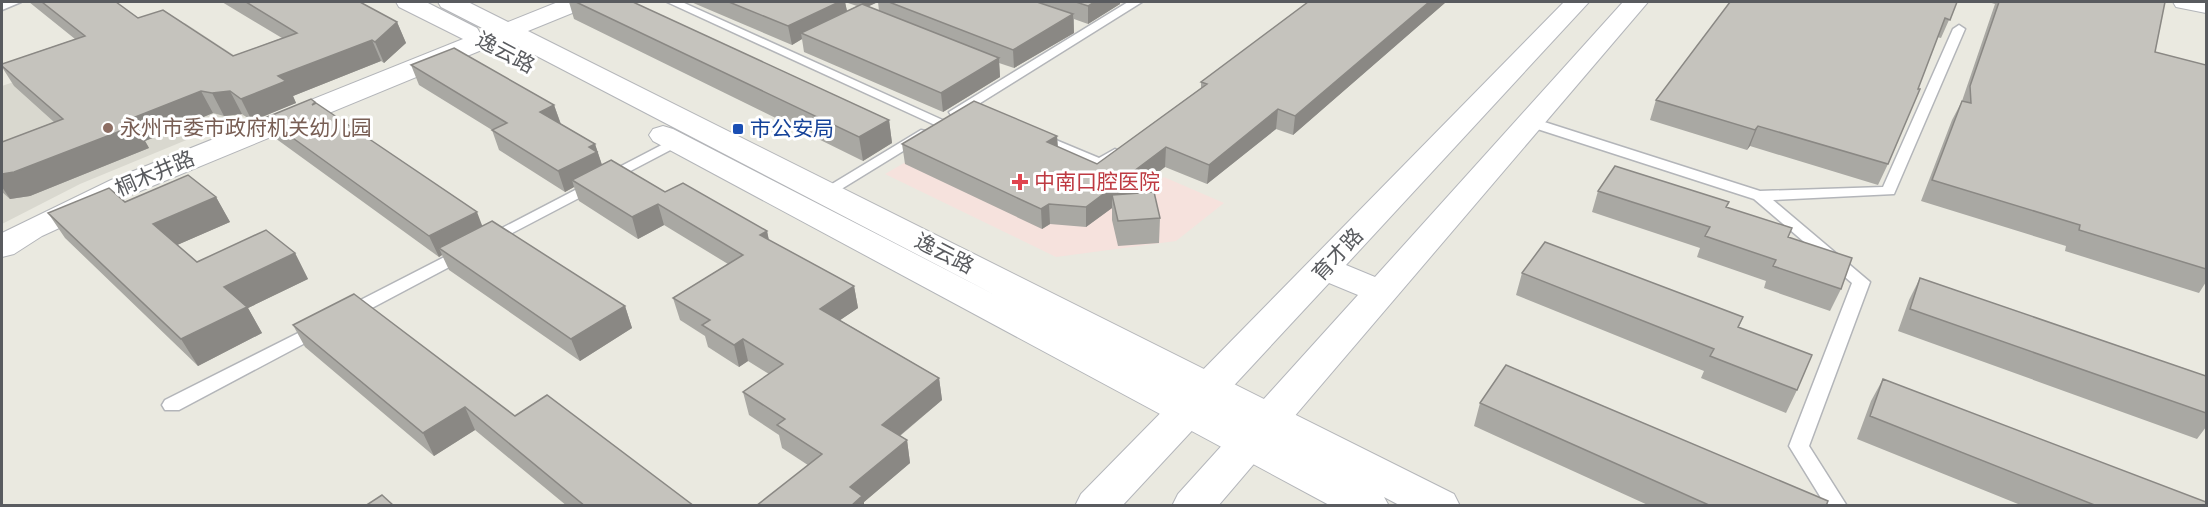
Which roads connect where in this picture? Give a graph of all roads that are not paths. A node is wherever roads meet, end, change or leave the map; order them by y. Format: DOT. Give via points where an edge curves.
graph roads {
  1 [pos="15,2"];
  2 [pos="408,2"];
  3 [pos="450,2"];
  4 [pos="578,2"];
  5 [pos="673,2"];
  6 [pos="1136,2"];
  7 [pos="1577,2"];
  8 [pos="1636,2"];
  9 [pos="2185,2"];
  10 [pos="2,6"];
  11 [pos="2206,6"];
  12 [pos="1068,24"];
  13 [pos="1959,29"];
  14 [pos="1089,31"];
  15 [pos="494,35"];
  16 [pos="967,106"];
  17 [pos="987,115"];
  18 [pos="940,122"];
  19 [pos="1530,122"];
  20 [pos="1028,133"];
  21 [pos="675,142"];
  22 [pos="1129,142"];
  23 [pos="825,193"];
  24 [pos="1759,196"];
  25 [pos="2,247"];
  26 [pos="1325,268"];
  27 [pos="1381,292"];
  28 [pos="1199,400"];
  29 [pos="172,405"];
  30 [pos="1259,431"];
  31 [pos="1096,506"];
  32 [pos="1193,506"];
  33 [pos="1368,506"];
  34 [pos="1439,506"];
  35 [pos="1837,506"];
  1 -- 10 [label="lane"];
  2 -- 15 [label="street, 逸云路"];
  3 -- 15 [label="street, 逸云路"];
  4 -- 15 [label="street, 桐木井路"];
  5 -- 18 [label="lane" via="794,50"];
  6 -- 14 [label="lane"];
  7 -- 26 [label="street, 育才路"];
  8 -- 19 [label="street"];
  9 -- 11 [label="street"];
  12 -- 14 [label="lane"];
  13 -- 24 [label="lane" via="1889,191"];
  14 -- 16 [label="lane" via="1010,74"];
  15 -- 21 [label="street, 逸云路"];
  15 -- 23 [label="street, 逸云路"];
  15 -- 25 [label="street, 桐木井路" via="122,187 31,229"];
  16 -- 17 [label="lane"];
  16 -- 18 [label="lane"];
  18 -- 23 [label="lane"];
  19 -- 24 [label="lane"];
  19 -- 27 [label="street"];
  20 -- 22 [label="lane" via="1100,164"];
  21 -- 28 [label="street, 逸云路"];
  21 -- 29 [label="lane"];
  23 -- 28 [label="street, 逸云路"];
  24 -- 35 [label="lane" via="1861,282 1798,446"];
  26 -- 27 [label="street"];
  26 -- 28 [label="street, 育才路"];
  27 -- 30 [label="street"];
  28 -- 30 [label="street, 逸云路"];
  28 -- 31 [label="street, 育才路"];
  30 -- 32 [label="street"];
  30 -- 33 [label="street, 逸云路"];
  30 -- 34 [label="street, 逸云路"];
}
